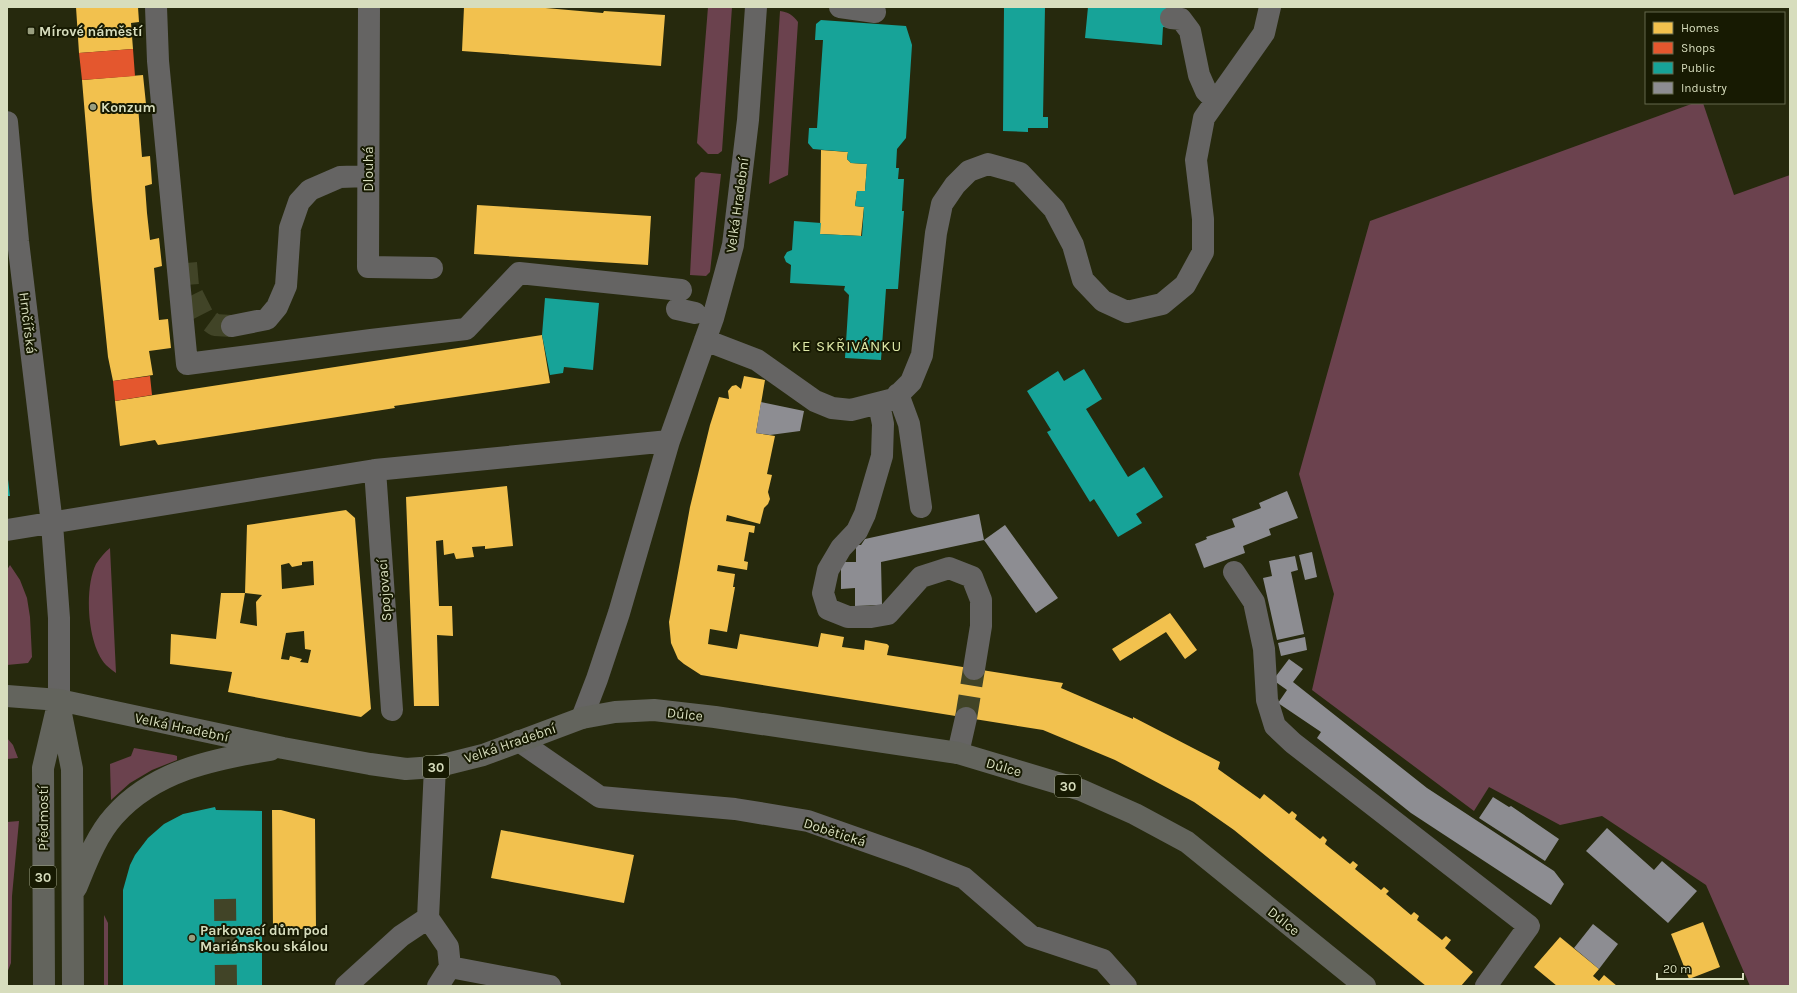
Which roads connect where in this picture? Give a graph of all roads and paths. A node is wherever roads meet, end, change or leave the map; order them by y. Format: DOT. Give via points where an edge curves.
graph roads {
  1 [pos="156,7"];
  2 [pos="369,7"];
  3 [pos="756,7"];
  4 [pos="840,7"];
  5 [pos="1270,7"];
  6 [pos="875,12"];
  7 [pos="1171,18"];
  8 [pos="1216,101"];
  9 [pos="7,122"];
  10 [pos="368,176"];
  11 [pos="432,268"];
  12 [pos="684,304"];
  13 [pos="232,326"];
  14 [pos="705,340"];
  15 [pos="898,394"];
  16 [pos="879,404"];
  17 [pos="669,441"];
  18 [pos="375,470"];
  19 [pos="921,507"];
  20 [pos="52,524"];
  21 [pos="7,530"];
  22 [pos="1234,572"];
  23 [pos="974,669"];
  24 [pos="7,696"];
  25 [pos="58,700"];
  26 [pos="392,710"];
  27 [pos="582,718"];
  28 [pos="966,718"];
  29 [pos="519,741"];
  30 [pos="283,748"];
  31 [pos="958,753"];
  32 [pos="435,767"];
  33 [pos="73,895"];
  34 [pos="428,918"];
  35 [pos="450,967"];
  36 [pos="44,986"];
  37 [pos="73,986"];
  38 [pos="346,986"];
  39 [pos="438,986"];
  40 [pos="550,986"];
  41 [pos="1126,986"];
  42 [pos="1365,986"];
  43 [pos="1486,986"];
  1 -- 12 [label="street" via="158,61 187,364 466,329 519,274"];
  2 -- 10 [label="street, Dlouhá"];
  3 -- 14 [label="street, Velká Hradební" via="748,120 733,245"];
  4 -- 6 [label="street"];
  5 -- 8 [label="street" via="1264,33"];
  7 -- 8 [label="street" via="1181,19 1190,31 1199,76 1206,91"];
  8 -- 15 [label="street" via="1204,118 1196,160 1203,219 1203,252 1184,285 1162,304 1127,312 1103,301 1084,280 1073,245 1054,209 1020,173 988,164 969,171 942,204 936,233 922,354 911,382"];
  9 -- 20 [label="street, Hrnčířská" via="18,241"];
  10 -- 11 [label="street, Dlouhá" via="368,267"];
  10 -- 13 [label="street" via="340,177 310,190 299,202 290,228 286,286 277,307 267,319"];
  14 -- 16 [label="street" via="757,360 815,401 832,408 851,410"];
  14 -- 17 [label="street, Velká Hradební"];
  15 -- 16 [label="street" via="894,399"];
  15 -- 19 [label="street" via="909,424"];
  16 -- 23 [label="street" via="883,424 882,456 865,514 857,531 841,548 828,570 823,593 828,609 848,617 888,614 920,577 949,568 972,577 981,600 982,626"];
  17 -- 18 [label="street"];
  17 -- 27 [label="street, Velká Hradební" via="619,613"];
  18 -- 20 [label="street"];
  18 -- 26 [label="street, Spojovací"];
  20 -- 21 [label="street"];
  20 -- 25 [label="street, Předmostí" via="59,618"];
  22 -- 43 [label="street" via="1254,602 1264,649 1267,700 1275,726 1293,743 1529,926"];
  24 -- 25 [label="main road"];
  25 -- 30 [label="main road, Velká Hradební / 30"];
  25 -- 33 [label="main road, Předmostí / 30" via="72,769"];
  25 -- 36 [label="main road, Předmostí / 30" via="43,768"];
  27 -- 29 [label="main road, Velká Hradební / 30"];
  27 -- 31 [label="main road, Důlce / 30" via="615,712 654,710"];
  28 -- 31 [label="street"];
  29 -- 32 [label="main road, Velká Hradební / 30" via="483,756"];
  29 -- 41 [label="street, Dobětická" via="600,797 735,809 808,822 964,878 1031,936 1103,960"];
  30 -- 32 [label="main road, Velká Hradební / 30" via="406,769"];
  30 -- 33 [label="main road, 30" via="227,757 189,768 161,779 139,793 113,816"];
  31 -- 42 [label="main road, Důlce / 30" via="1081,790 1135,814 1187,842"];
  32 -- 34 [label="street"];
  33 -- 37 [label="main road, Předmostí / 30"];
  34 -- 35 [label="street" via="448,947"];
  34 -- 38 [label="street" via="401,936"];
  35 -- 39 [label="street"];
  35 -- 40 [label="street"];
}
